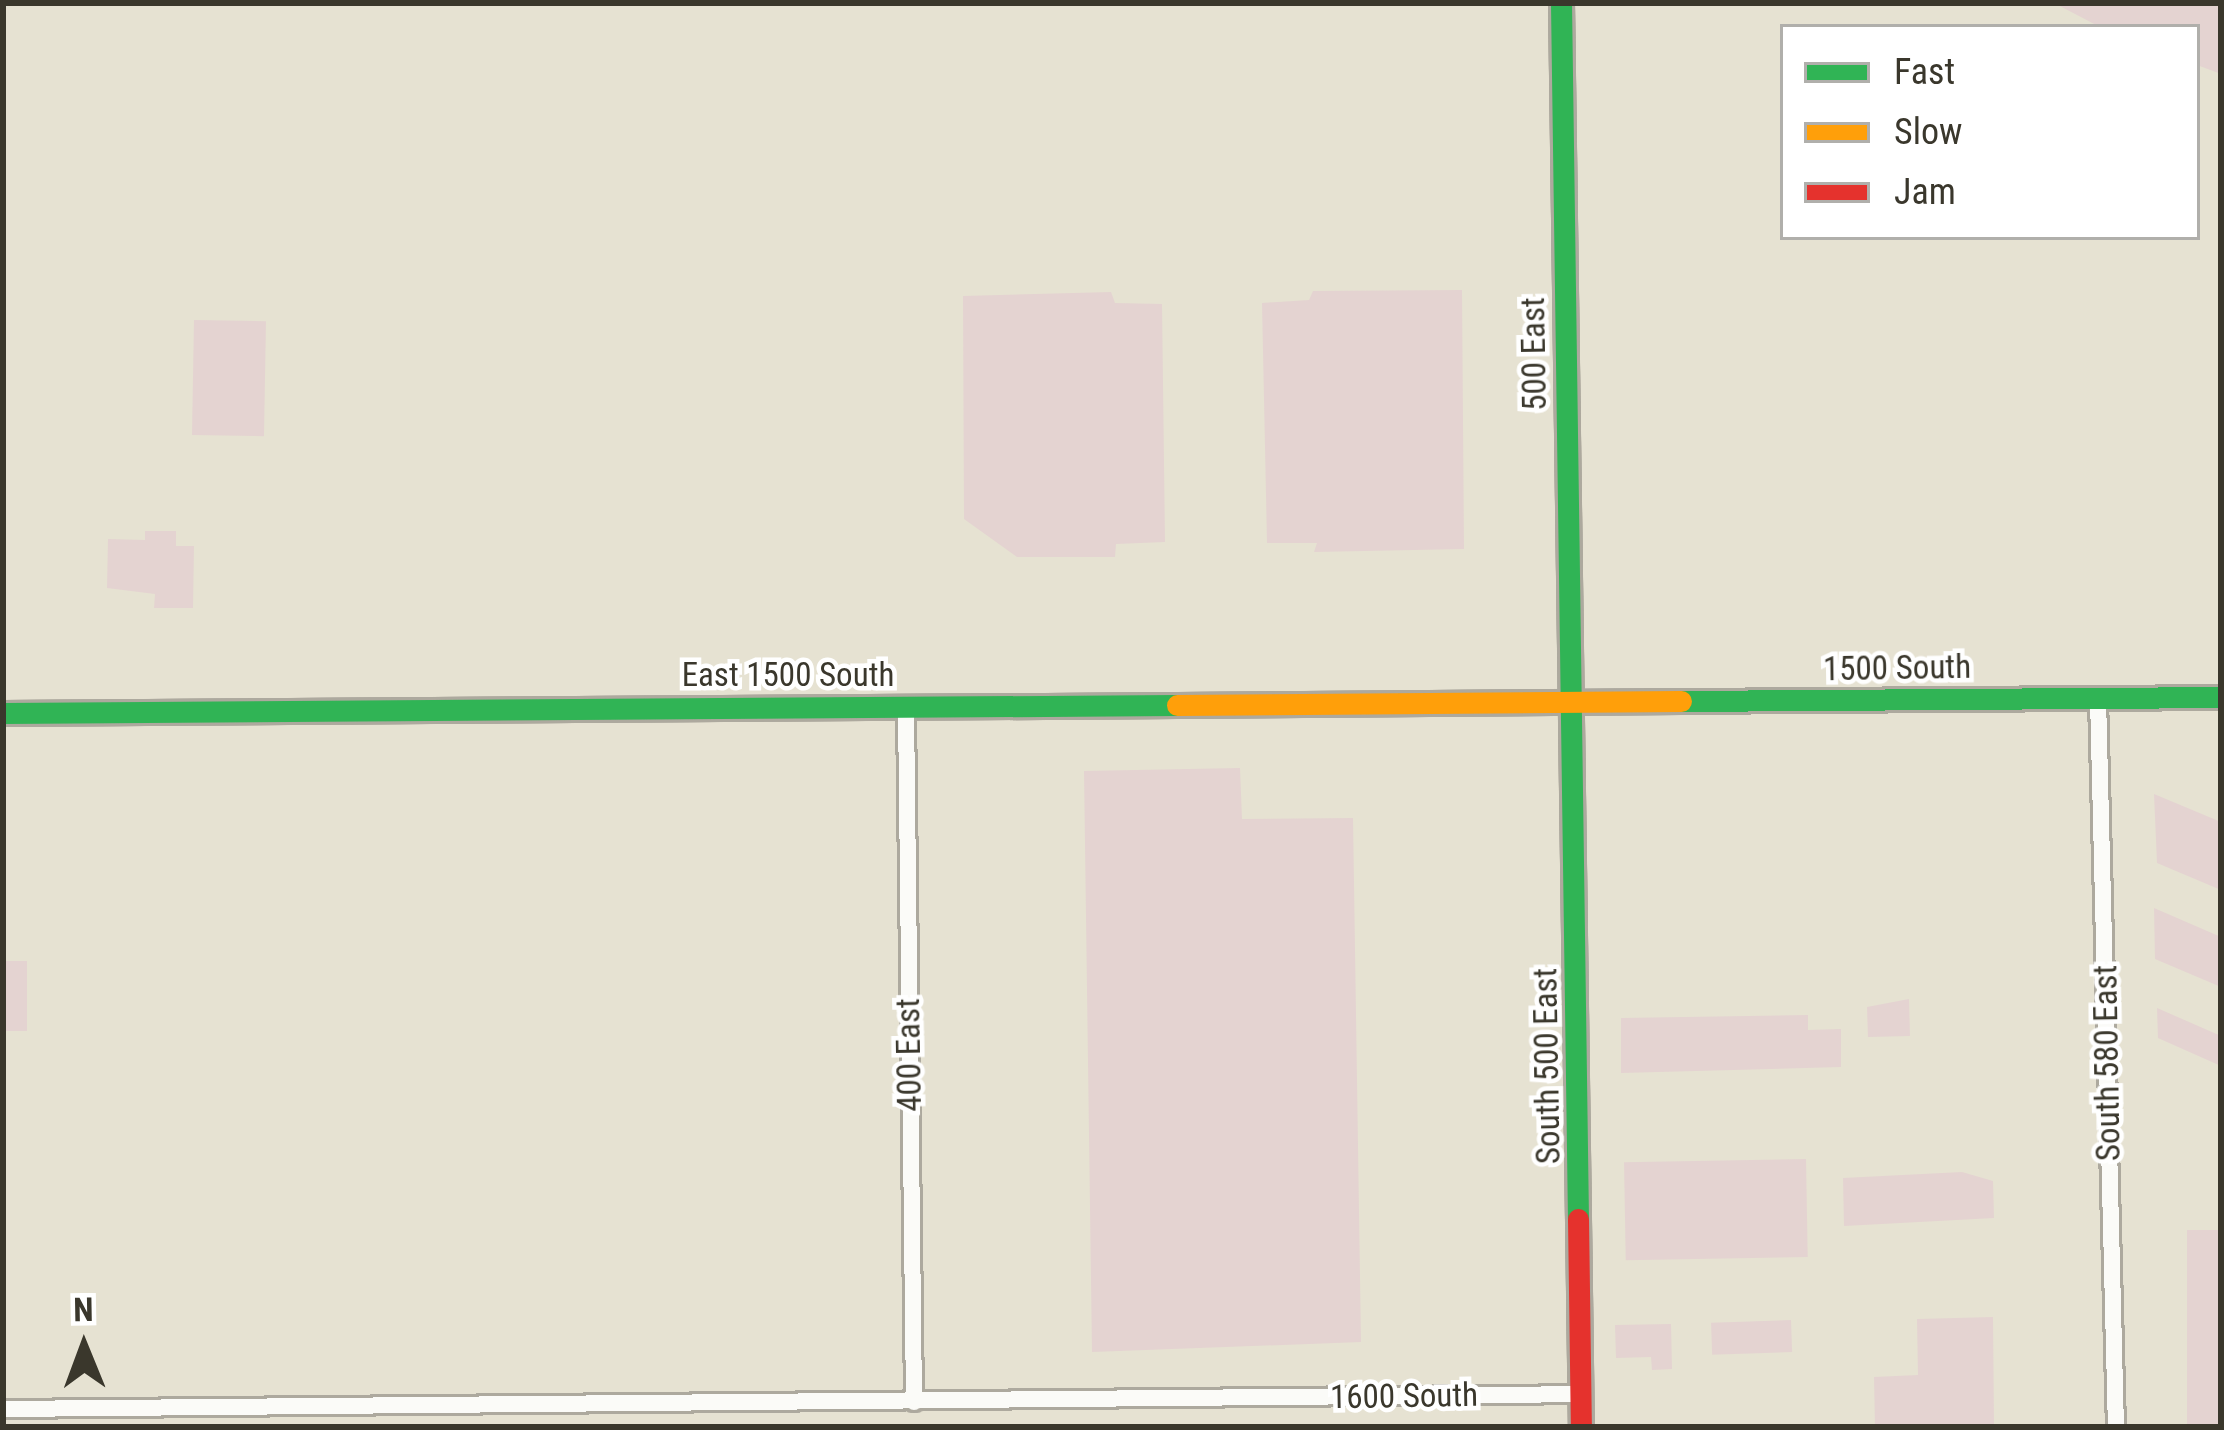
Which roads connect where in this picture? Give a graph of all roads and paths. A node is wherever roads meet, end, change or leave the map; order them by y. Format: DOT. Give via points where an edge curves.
graph roads {
  1 [pos="1561,3"];
  2 [pos="2221,697"];
  3 [pos="2098,698"];
  4 [pos="1574,704"];
  5 [pos="906,708"];
  6 [pos="3,712"];
  7 [pos="1580,1394"];
  8 [pos="914,1402"];
  9 [pos="3,1409"];
  10 [pos="1581,1427"];
  11 [pos="2116,1427"];
  1 -- 4 [label="street, 500 East"];
  2 -- 3 [label="street, 1500 South"];
  3 -- 4 [label="street, 1500 South"];
  3 -- 11 [label="street, South 580 East"];
  4 -- 5 [label="street, East 1500 South"];
  4 -- 7 [label="street, South 500 East"];
  5 -- 6 [label="street, East 1500 South"];
  5 -- 8 [label="street, 400 East"];
  7 -- 8 [label="street, 1600 South"];
  7 -- 10 [label="street, South 500 East"];
  8 -- 9 [label="street, 1600 South"];
}
